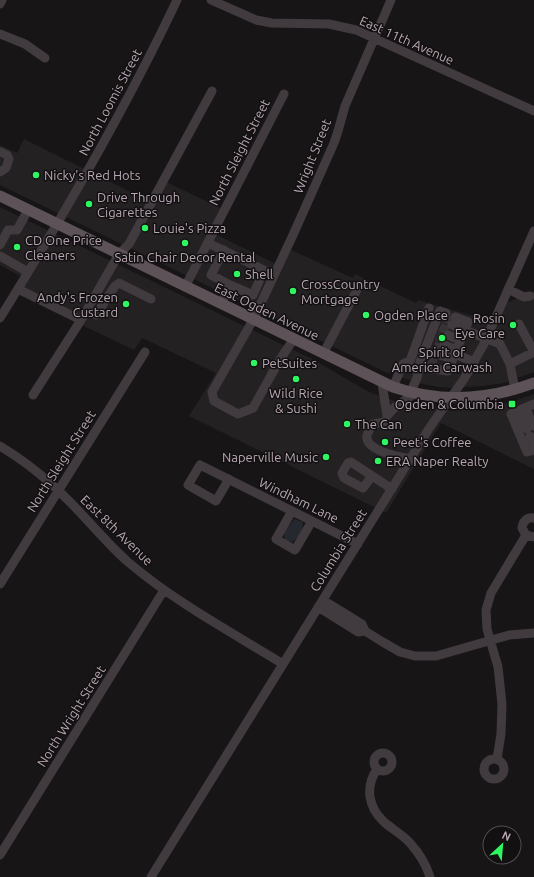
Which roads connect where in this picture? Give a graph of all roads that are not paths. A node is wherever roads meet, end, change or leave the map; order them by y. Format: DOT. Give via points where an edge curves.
graph roads {
  1 [pos="2,0"];
  2 [pos="177,0"];
  3 [pos="211,0"];
  4 [pos="391,0"];
  5 [pos="0,4"];
  6 [pos="0,34"];
  7 [pos="374,38"];
  8 [pos="45,58"];
  9 [pos="212,91"];
  10 [pos="284,94"];
  11 [pos="534,111"];
  12 [pos="1,152"];
  13 [pos="0,172"];
  14 [pos="0,196"];
  15 [pos="28,210"];
  16 [pos="58,224"];
  17 [pos="534,231"];
  18 [pos="208,242"];
  19 [pos="0,245"];
  20 [pos="224,250"];
  21 [pos="119,254"];
  22 [pos="0,256"];
  23 [pos="264,270"];
  24 [pos="28,272"];
  25 [pos="274,275"];
  26 [pos="230,285"];
  27 [pos="185,286"];
  28 [pos="359,286"];
  29 [pos="18,289"];
  30 [pos="508,289"];
  31 [pos="532,295"];
  32 [pos="151,298"];
  33 [pos="221,304"];
  34 [pos="534,306"];
  35 [pos="430,308"];
  36 [pos="96,315"];
  37 [pos="0,318"];
  38 [pos="81,320"];
  39 [pos="253,320"];
  40 [pos="520,324"];
  41 [pos="437,339"];
  42 [pos="486,339"];
  43 [pos="293,340"];
  44 [pos="458,346"];
  45 [pos="145,352"];
  46 [pos="323,354"];
  47 [pos="474,362"];
  48 [pos="510,364"];
  49 [pos="382,383"];
  50 [pos="534,383"];
  51 [pos="393,387"];
  52 [pos="516,390"];
  53 [pos="412,393"];
  54 [pos="33,395"];
  55 [pos="450,398"];
  56 [pos="523,409"];
  57 [pos="384,422"];
  58 [pos="530,432"];
  59 [pos="0,446"];
  60 [pos="533,448"];
  61 [pos="410,459"];
  62 [pos="372,476"];
  63 [pos="229,479"];
  64 [pos="392,489"];
  65 [pos="58,491"];
  66 [pos="292,511"];
  67 [pos="534,518"];
  68 [pos="312,521"];
  69 [pos="530,536"];
  70 [pos="358,544"];
  71 [pos="0,584"];
  72 [pos="164,590"];
  73 [pos="320,604"];
  74 [pos="534,633"];
  75 [pos="490,641"];
  76 [pos="283,664"];
  77 [pos="496,759"];
  78 [pos="377,769"];
  79 [pos="0,855"];
  80 [pos="151,877"];
  81 [pos="430,877"];
  1 -- 5 [label="street"];
  2 -- 16 [label="street, North Loomis Street" via="129,96"];
  3 -- 7 [label="street, East 11th Avenue" via="256,20 272,23 329,24 356,30"];
  4 -- 7 [label="street, Wright Street"];
  6 -- 8 [label="street" via="25,44"];
  7 -- 11 [label="street, East 11th Avenue"];
  7 -- 25 [label="street, Wright Street" via="345,106 334,143"];
  9 -- 21 [label="street" via="128,244"];
  10 -- 18 [label="street, North Sleight Street"];
  12 -- 13 [label="street" via="9,159 6,168"];
  14 -- 15 [label="main road, East Ogden Avenue"];
  15 -- 16 [label="main road, East Ogden Avenue"];
  15 -- 19 [label="street" via="17,230 8,230"];
  16 -- 21 [label="main road, East Ogden Avenue"];
  16 -- 24 [label="street, North Loomis Street"];
  17 -- 30 [label="street, Columbia Street"];
  18 -- 20 [label="street"];
  18 -- 27 [label="street, North Sleight Street"];
  20 -- 23 [label="street"];
  20 -- 26 [label="street" via="211,275"];
  21 -- 27 [label="main road, East Ogden Avenue"];
  21 -- 38 [label="street"];
  22 -- 24 [label="street"];
  23 -- 25 [label="street"];
  23 -- 26 [label="street" via="253,295"];
  24 -- 29 [label="street, North Loomis Street"];
  25 -- 39 [label="street, Wright Street"];
  26 -- 33 [label="street"];
  27 -- 33 [label="main road, East Ogden Avenue"];
  28 -- 46 [label="street"];
  29 -- 37 [label="street, North Loomis Street"];
  29 -- 38 [label="street"];
  30 -- 31 [label="street" via="524,297"];
  30 -- 42 [label="street, Columbia Street"];
  31 -- 34 [label="street"];
  32 -- 36 [label="street" via="119,284 115,286"];
  33 -- 39 [label="main road, East Ogden Avenue"];
  35 -- 51 [label="street" via="410,362 402,364"];
  38 -- 54 [label="street"];
  39 -- 43 [label="main road, East Ogden Avenue"];
  39 -- 43 [label="street, Wright Street" via="212,392 214,401 238,414 253,408"];
  40 -- 48 [label="street" via="534,352"];
  41 -- 44 [label="street"];
  41 -- 44 [label="street"];
  41 -- 44 [label="street"];
  41 -- 44 [label="street" via="448,371"];
  41 -- 44 [label="street" via="468,322"];
  41 -- 53 [label="street"];
  42 -- 44 [label="street"];
  42 -- 47 [label="street, Columbia Street"];
  42 -- 48 [label="street" via="500,344"];
  43 -- 46 [label="main road, East Ogden Avenue"];
  44 -- 47 [label="street"];
  45 -- 65 [label="street, North Sleight Street"];
  46 -- 49 [label="main road, East Ogden Avenue"];
  47 -- 55 [label="street, Columbia Street"];
  48 -- 52 [label="street"];
  49 -- 51 [label="main road, East Ogden Avenue"];
  49 -- 53 [label="street" via="387,416"];
  50 -- 52 [label="main road, East Ogden Avenue"];
  51 -- 53 [label="main road, East Ogden Avenue"];
  52 -- 55 [label="main road, East Ogden Avenue" via="480,397"];
  53 -- 55 [label="main road, East Ogden Avenue"];
  55 -- 61 [label="street, Columbia Street"];
  56 -- 58 [label="street"];
  56 -- 60 [label="street" via="511,414 527,452"];
  57 -- 61 [label="street" via="373,424 367,435 371,446 391,456"];
  58 -- 60 [label="street"];
  59 -- 65 [label="street, East 8th Avenue"];
  61 -- 64 [label="street, Columbia Street"];
  62 -- 64 [label="street"];
  63 -- 66 [label="street, Windham Lane"];
  64 -- 70 [label="street, Columbia Street"];
  65 -- 71 [label="street, North Sleight Street"];
  65 -- 72 [label="street, East 8th Avenue" via="114,549"];
  66 -- 68 [label="street, Windham Lane"];
  66 -- 68 [label="street" via="276,539 295,550"];
  67 -- 69 [label="street" via="528,518 523,522 522,528"];
  68 -- 70 [label="street, Windham Lane"];
  69 -- 75 [label="street" via="487,603 486,621"];
  70 -- 73 [label="street, Columbia Street"];
  72 -- 76 [label="street, East 8th Avenue"];
  72 -- 79 [label="street, North Wright Street"];
  73 -- 75 [label="street" via="362,624 365,631 400,652 421,657 445,654"];
  73 -- 76 [label="street, Columbia Street"];
  74 -- 75 [label="street"];
  75 -- 77 [label="street" via="498,667 502,704"];
  76 -- 80 [label="street, Columbia Street"];
  78 -- 81 [label="street" via="369,790 375,810 385,823 411,844"];
}
